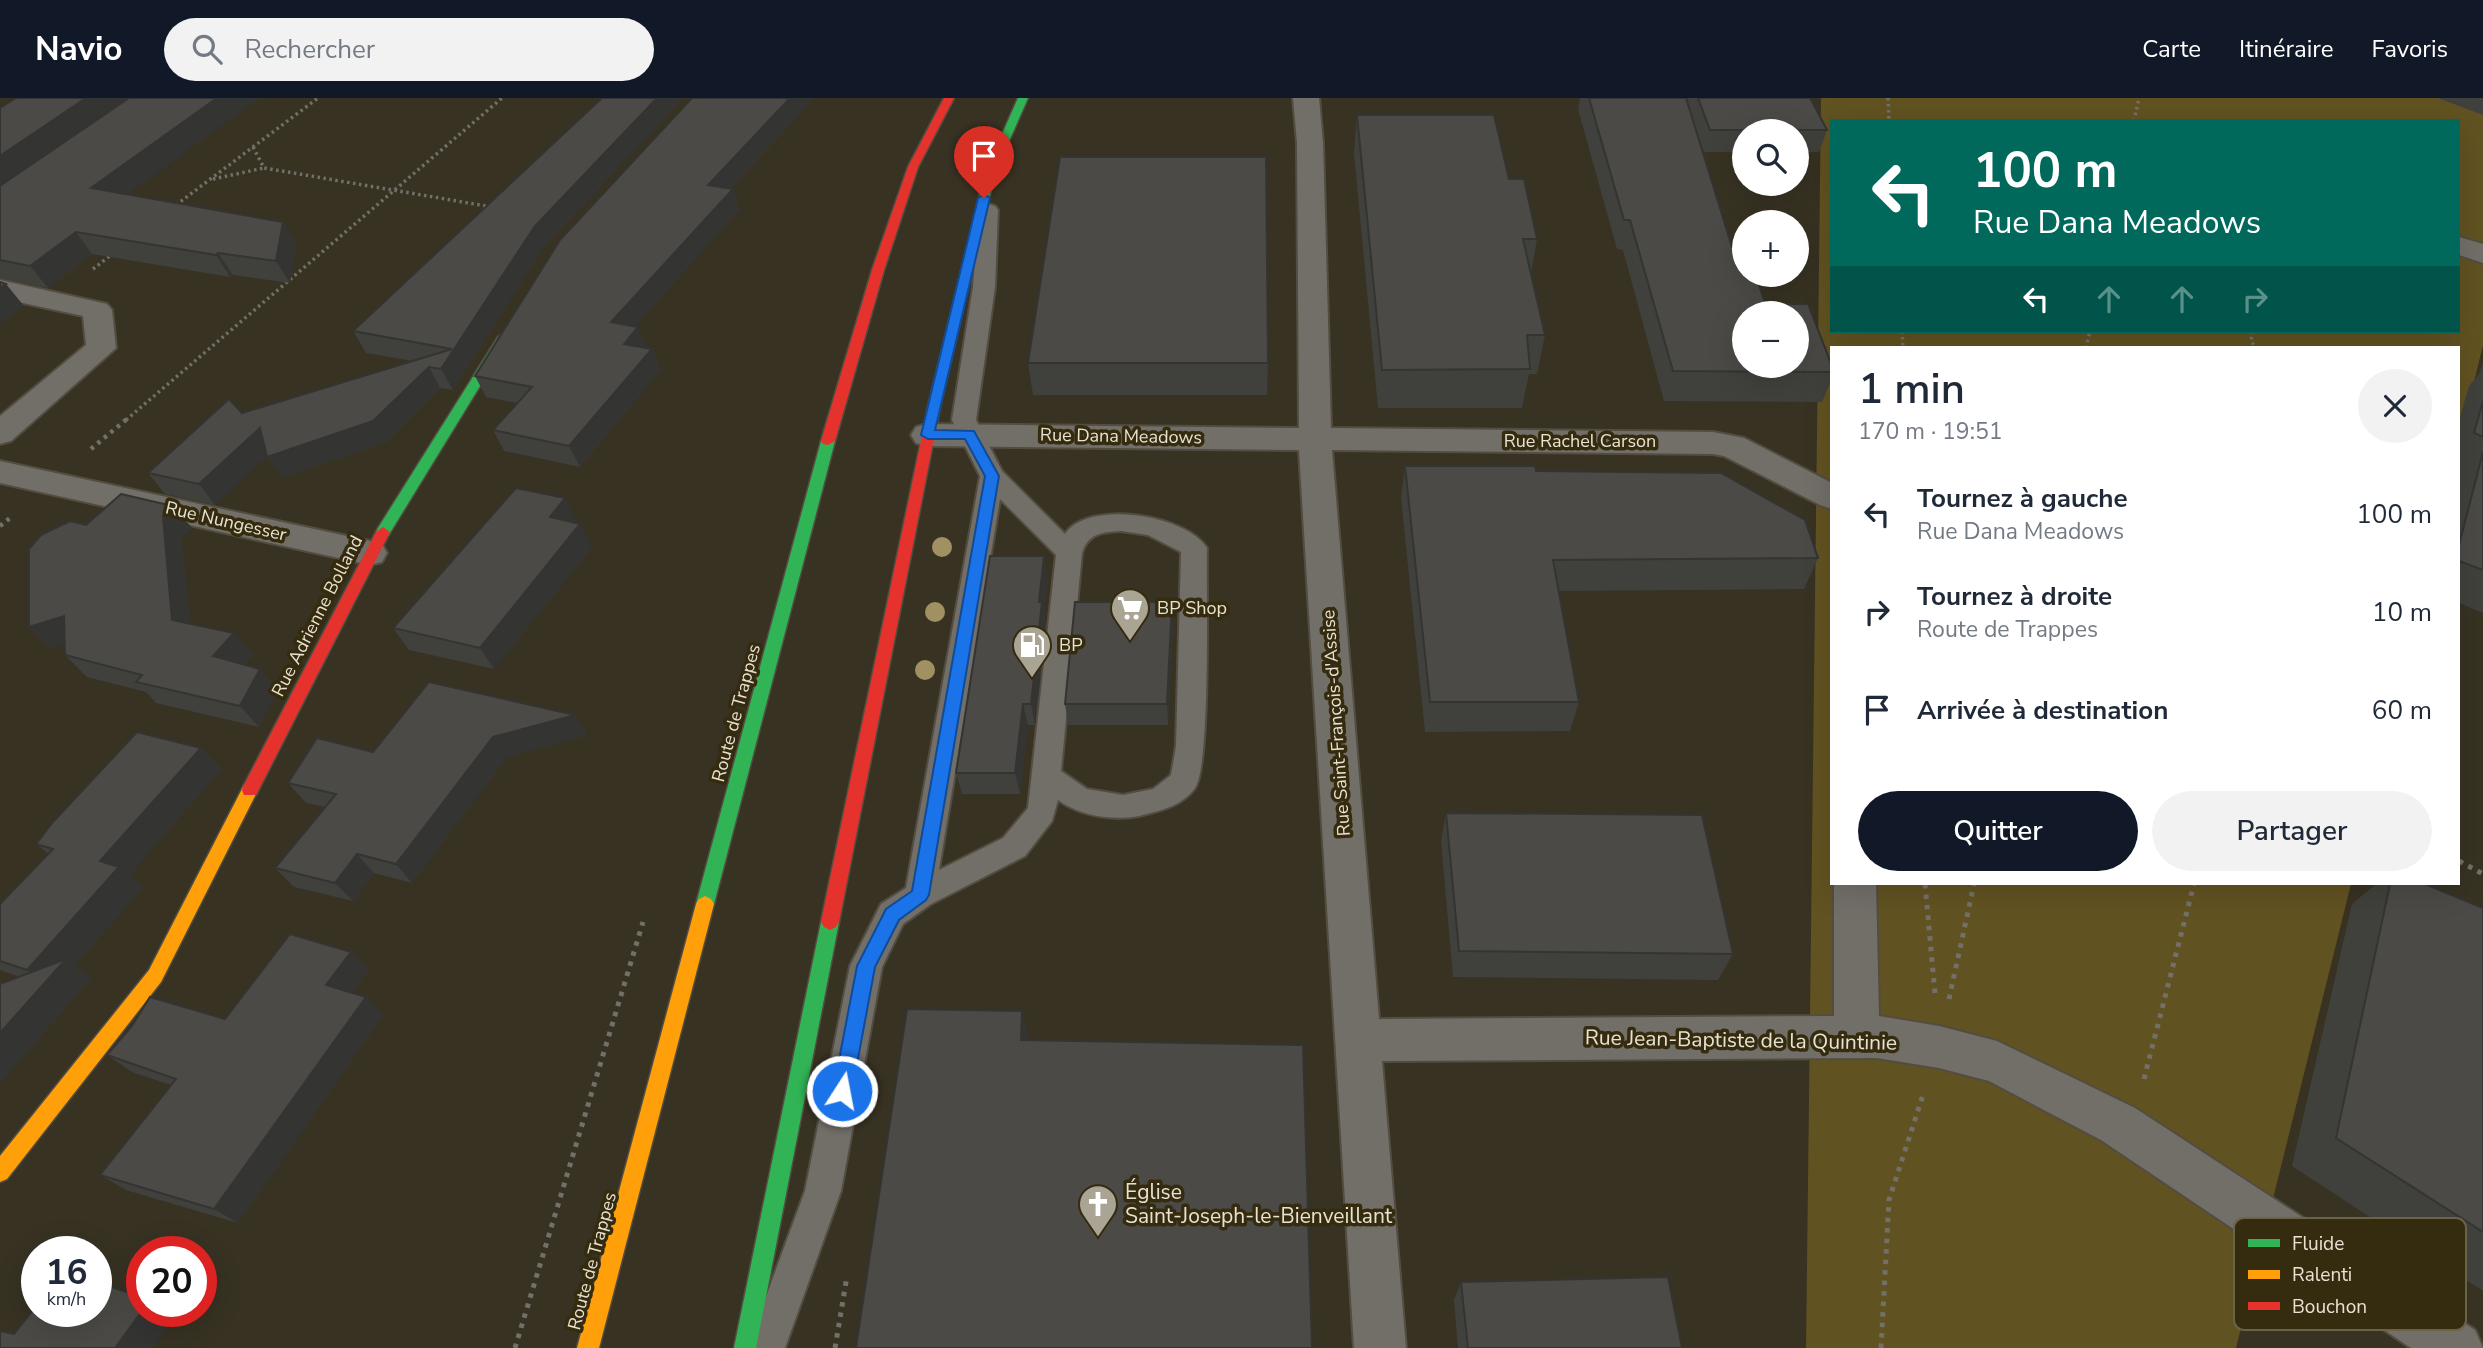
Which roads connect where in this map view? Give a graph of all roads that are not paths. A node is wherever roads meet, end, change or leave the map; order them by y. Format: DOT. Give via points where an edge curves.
graph roads {
  1 [pos="949,98"];
  2 [pos="1023,98"];
  3 [pos="1306,98"];
  4 [pos="990,173"];
  5 [pos="2460,245"];
  6 [pos="2483,254"];
  7 [pos="0,289"];
  8 [pos="513,324"];
  9 [pos="0,433"];
  10 [pos="969,434"];
  11 [pos="928,435"];
  12 [pos="1315,440"];
  13 [pos="0,472"];
  14 [pos="992,476"];
  15 [pos="1830,496"];
  16 [pos="370,553"];
  17 [pos="1069,553"];
  18 [pos="1046,776"];
  19 [pos="1855,885"];
  20 [pos="920,895"];
  21 [pos="1857,1037"];
  22 [pos="1360,1040"];
  23 [pos="0,1172"];
  24 [pos="2260,1218"];
  25 [pos="2430,1330"];
  26 [pos="588,1348"];
  27 [pos="746,1348"];
  28 [pos="766,1348"];
  29 [pos="1380,1348"];
  30 [pos="2457,1348"];
  1 -- 26 [label="main road, Route de Trappes" via="913,167 821,463"];
  2 -- 4 [label="main road"];
  3 -- 12 [label="street, Rue Saint-François-d'Assise"];
  4 -- 10 [label="lane" via="984,287 964,420"];
  4 -- 11 [label="main road"];
  5 -- 6 [label="street"];
  7 -- 9 [label="street" via="97,310 101,348"];
  8 -- 16 [label="main road, Rue Adrienne Bolland"];
  10 -- 11 [label="street, Rue Dana Meadows"];
  10 -- 12 [label="street, Rue Dana Meadows"];
  10 -- 14 [label="lane"];
  11 -- 27 [label="main road"];
  12 -- 15 [label="street, Rue Rachel Carson" via="1713,443 1732,446"];
  12 -- 22 [label="street, Rue Saint-François-d'Assise"];
  13 -- 16 [label="street, Rue Nungesser"];
  14 -- 17 [label="lane"];
  14 -- 20 [label="lane"];
  16 -- 23 [label="main road, Rue Adrienne Bolland" via="155,976"];
  17 -- 18 [label="lane"];
  17 -- 18 [label="lane" via="1077,534 1102,522 1152,526 1179,536 1194,548 1190,746 1184,781 1161,799 1123,807 1080,800"];
  18 -- 20 [label="lane" via="1042,812 1014,847"];
  19 -- 21 [label="street"];
  20 -- 28 [label="lane" via="892,914 866,966 823,1191"];
  21 -- 22 [label="street, Rue Jean-Baptiste de la Quintinie"];
  21 -- 24 [label="street, Rue Jean-Baptiste de la Quintinie" via="1939,1046 1997,1062 2118,1124"];
  22 -- 29 [label="street, Rue Saint-François-d'Assise"];
  25 -- 30 [label="street, Rue Jean-Baptiste de la Quintinie"];
}
